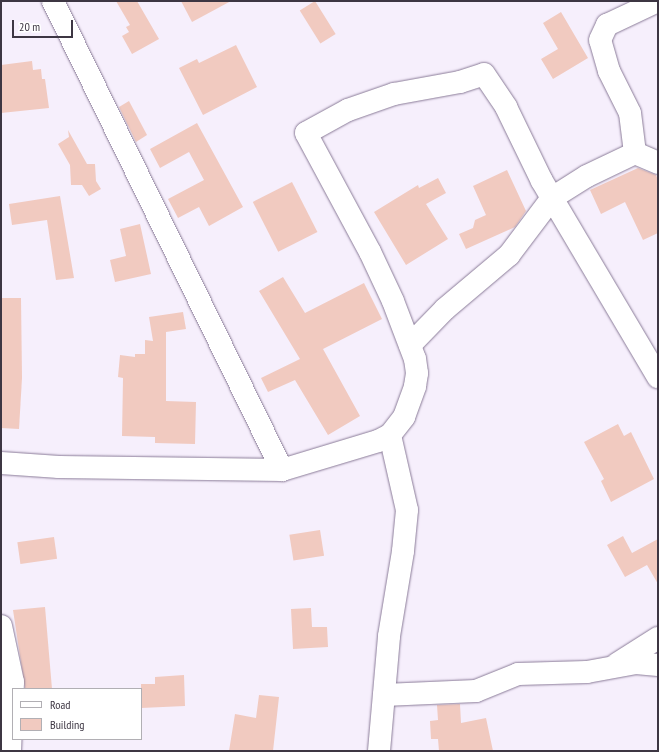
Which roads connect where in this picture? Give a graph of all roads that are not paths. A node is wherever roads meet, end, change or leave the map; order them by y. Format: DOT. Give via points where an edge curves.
graph roads {
  1 [pos="53,1"];
  2 [pos="658,2"];
  3 [pos="635,153"];
  4 [pos="658,163"];
  5 [pos="552,198"];
  6 [pos="410,345"];
  7 [pos="658,377"];
  8 [pos="390,435"];
  9 [pos="1,463"];
  10 [pos="282,470"];
  11 [pos="1,626"];
  12 [pos="658,638"];
  13 [pos="658,665"];
  14 [pos="614,666"];
  15 [pos="13,688"];
  16 [pos="384,696"];
  17 [pos="12,705"];
  18 [pos="10,751"];
  19 [pos="379,751"];
  1 -- 10 [label="street"];
  2 -- 3 [label="street" via="607,25 600,40 609,71 630,113"];
  3 -- 4 [label="street"];
  3 -- 5 [label="street" via="587,176"];
  5 -- 6 [label="street" via="509,255 445,309"];
  5 -- 6 [label="street" via="506,107 484,74 460,82 381,99 348,110 306,133 370,252"];
  5 -- 7 [label="street"];
  6 -- 8 [label="street" via="417,373 415,386 404,417"];
  8 -- 10 [label="street" via="378,441"];
  8 -- 16 [label="street" via="407,510"];
  9 -- 10 [label="street" via="67,468"];
  11 -- 15 [label="street"];
  12 -- 14 [label="street"];
  13 -- 14 [label="street" via="636,663"];
  14 -- 16 [label="street" via="587,672 518,674 476,691"];
  16 -- 19 [label="street"];
  17 -- 18 [label="street"];
}
